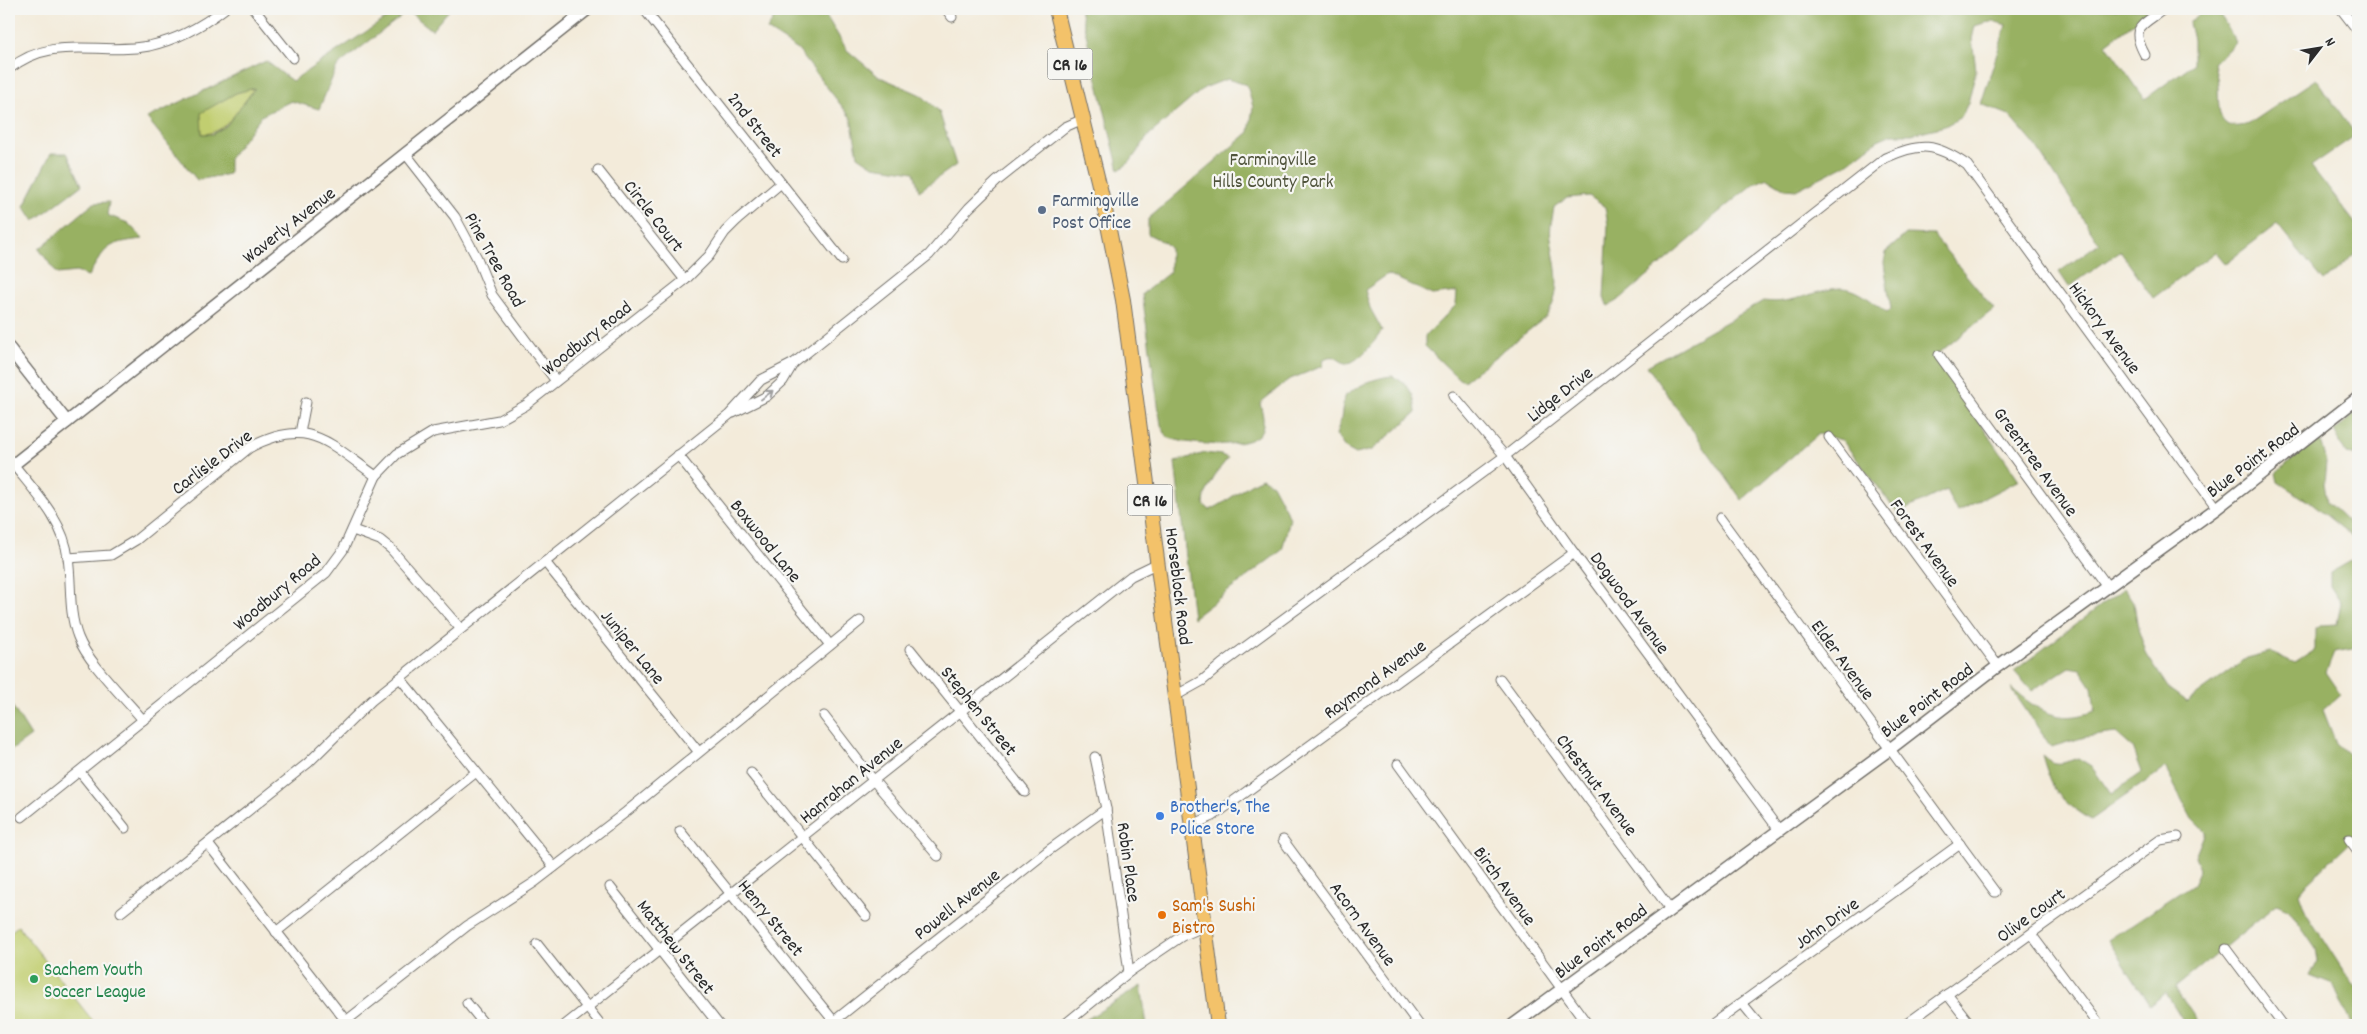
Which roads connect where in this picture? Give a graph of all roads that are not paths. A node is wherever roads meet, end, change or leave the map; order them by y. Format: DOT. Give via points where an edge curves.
graph roads {
  1 [pos="224,9"];
  2 [pos="254,9"];
  3 [pos="588,9"];
  4 [pos="644,9"];
  5 [pos="946,9"];
  6 [pos="1056,9"];
  7 [pos="2164,9"];
  8 [pos="2341,9"];
  9 [pos="952,17"];
  10 [pos="2358,31"];
  11 [pos="2145,55"];
  12 [pos="293,58"];
  13 [pos="9,69"];
  14 [pos="1083,119"];
  15 [pos="406,153"];
  16 [pos="1967,165"];
  17 [pos="598,170"];
  18 [pos="781,183"];
  19 [pos="842,260"];
  20 [pos="685,280"];
  21 [pos="9,348"];
  22 [pos="1939,355"];
  23 [pos="794,363"];
  24 [pos="556,381"];
  25 [pos="1454,396"];
  26 [pos="2358,398"];
  27 [pos="306,402"];
  28 [pos="729,415"];
  29 [pos="66,422"];
  30 [pos="300,433"];
  31 [pos="1828,437"];
  32 [pos="678,455"];
  33 [pos="1505,456"];
  34 [pos="11,466"];
  35 [pos="376,476"];
  36 [pos="2217,508"];
  37 [pos="1720,518"];
  38 [pos="354,530"];
  39 [pos="1574,553"];
  40 [pos="68,558"];
  41 [pos="545,562"];
  42 [pos="1158,563"];
  43 [pos="2108,587"];
  44 [pos="860,621"];
  45 [pos="460,628"];
  46 [pos="830,645"];
  47 [pos="910,649"];
  48 [pos="1998,666"];
  49 [pos="400,678"];
  50 [pos="1500,679"];
  51 [pos="1175,696"];
  52 [pos="960,711"];
  53 [pos="824,716"];
  54 [pos="143,720"];
  55 [pos="1890,749"];
  56 [pos="698,751"];
  57 [pos="1095,757"];
  58 [pos="1398,764"];
  59 [pos="80,772"];
  60 [pos="475,772"];
  61 [pos="751,772"];
  62 [pos="874,781"];
  63 [pos="1026,792"];
  64 [pos="1106,808"];
  65 [pos="22,817"];
  66 [pos="1192,825"];
  67 [pos="125,828"];
  68 [pos="1779,830"];
  69 [pos="680,831"];
  70 [pos="2178,837"];
  71 [pos="804,838"];
  72 [pos="2349,839"];
  73 [pos="1283,840"];
  74 [pos="208,844"];
  75 [pos="1960,844"];
  76 [pos="2358,851"];
  77 [pos="938,856"];
  78 [pos="554,867"];
  79 [pos="610,887"];
  80 [pos="1994,892"];
  81 [pos="732,893"];
  82 [pos="1670,909"];
  83 [pos="121,912"];
  84 [pos="866,916"];
  85 [pos="1205,926"];
  86 [pos="276,932"];
  87 [pos="2031,934"];
  88 [pos="537,944"];
  89 [pos="2226,949"];
  90 [pos="660,951"];
  91 [pos="1129,972"];
  92 [pos="1562,991"];
  93 [pos="1947,994"];
  94 [pos="467,1003"];
  95 [pos="1742,1003"];
  96 [pos="587,1008"];
  97 [pos="344,1023"];
  98 [pos="834,1024"];
  99 [pos="485,1025"];
  100 [pos="565,1025"];
  101 [pos="601,1025"];
  102 [pos="719,1025"];
  103 [pos="1064,1025"];
  104 [pos="1218,1025"];
  105 [pos="1419,1025"];
  106 [pos="1513,1025"];
  107 [pos="1588,1025"];
  108 [pos="1711,1025"];
  109 [pos="1760,1025"];
  110 [pos="1905,1025"];
  111 [pos="1971,1025"];
  112 [pos="2099,1025"];
  113 [pos="2283,1025"];
  1 -- 13 [label="street" via="193,29 164,42 115,49 68,46 32,56"];
  2 -- 12 [label="street"];
  3 -- 15 [label="street, Waverly Avenue"];
  4 -- 18 [label="street, 2nd Street"];
  5 -- 9 [label="street"];
  6 -- 14 [label="main road, Horseblock Road / CR 16"];
  7 -- 11 [label="street" via="2136,33 2136,40"];
  8 -- 10 [label="street"];
  14 -- 23 [label="street" via="1065,127 997,181 929,255"];
  14 -- 42 [label="main road, Horseblock Road / CR 16" via="1123,300"];
  15 -- 24 [label="street, Pine Tree Road" via="455,217 492,295"];
  15 -- 29 [label="street, Waverly Avenue"];
  16 -- 33 [label="street, Lidge Drive" via="1939,148 1919,147 1885,158"];
  16 -- 36 [label="street, Hickory Avenue"];
  17 -- 20 [label="street, Circle Court"];
  18 -- 19 [label="street, 2nd Street"];
  18 -- 20 [label="street, Woodbury Road" via="725,232 709,256"];
  20 -- 24 [label="street, Woodbury Road"];
  21 -- 29 [label="street"];
  22 -- 43 [label="street, Greentree Avenue"];
  23 -- 28 [label="street" via="761,380"];
  28 -- 23 [label="street, one-way" via="767,396 783,381"];
  24 -- 35 [label="street, Woodbury Road" via="526,405 499,420 433,432 418,439 397,454"];
  25 -- 33 [label="street, Dogwood Avenue"];
  26 -- 36 [label="street, Blue Point Road"];
  27 -- 30 [label="street"];
  28 -- 32 [label="street"];
  29 -- 34 [label="street, Waverly Avenue"];
  30 -- 35 [label="street, Carlisle Drive" via="327,441"];
  30 -- 40 [label="street, Carlisle Drive" via="288,432 249,448 136,540 111,555"];
  31 -- 48 [label="street, Forest Avenue"];
  32 -- 41 [label="street"];
  32 -- 46 [label="street, Boxwood Lane"];
  33 -- 39 [label="street, Dogwood Avenue"];
  33 -- 51 [label="street, Lidge Drive" via="1202,681"];
  34 -- 40 [label="street" via="59,527"];
  35 -- 38 [label="street, Woodbury Road"];
  36 -- 43 [label="street, Blue Point Road"];
  37 -- 55 [label="street, Elder Avenue"];
  38 -- 45 [label="street" via="391,548"];
  38 -- 54 [label="street, Woodbury Road" via="338,559 320,578"];
  39 -- 66 [label="street, Raymond Avenue" via="1213,816"];
  39 -- 68 [label="street, Dogwood Avenue"];
  40 -- 54 [label="street" via="70,606 78,638 85,653"];
  41 -- 45 [label="street"];
  41 -- 56 [label="street, Juniper Lane"];
  42 -- 51 [label="main road, Horseblock Road / CR 16"];
  42 -- 52 [label="street, Hanrahan Avenue" via="1131,576"];
  43 -- 48 [label="street, Blue Point Road"];
  44 -- 46 [label="street"];
  45 -- 49 [label="street"];
  46 -- 56 [label="street"];
  47 -- 52 [label="street, Stephen Street"];
  48 -- 55 [label="street, Blue Point Road"];
  49 -- 60 [label="street"];
  49 -- 74 [label="street" via="363,708 308,764"];
  50 -- 82 [label="street, Chestnut Avenue"];
  51 -- 66 [label="main road, Horseblock Road / CR 16"];
  52 -- 62 [label="street, Hanrahan Avenue"];
  52 -- 63 [label="street, Stephen Street"];
  53 -- 62 [label="street"];
  54 -- 59 [label="street, Woodbury Road"];
  55 -- 68 [label="street, Blue Point Road"];
  55 -- 75 [label="street, Elder Avenue"];
  56 -- 78 [label="street"];
  57 -- 64 [label="street, Robin Place"];
  58 -- 92 [label="street, Birch Avenue"];
  59 -- 65 [label="street, Woodbury Road"];
  59 -- 67 [label="street"];
  60 -- 78 [label="street"];
  60 -- 86 [label="street"];
  61 -- 71 [label="street"];
  62 -- 71 [label="street, Hanrahan Avenue"];
  62 -- 77 [label="street"];
  64 -- 91 [label="street, Robin Place"];
  64 -- 98 [label="street, Powell Avenue" via="1049,850"];
  66 -- 85 [label="main road, Horseblock Road / CR 16"];
  68 -- 82 [label="street, Blue Point Road"];
  69 -- 81 [label="street, Henry Street"];
  70 -- 87 [label="street, Olive Court" via="2160,840"];
  71 -- 81 [label="street, Hanrahan Avenue"];
  71 -- 84 [label="street"];
  72 -- 76 [label="street"];
  73 -- 105 [label="street, Acorn Avenue"];
  74 -- 83 [label="street"];
  74 -- 86 [label="street"];
  75 -- 80 [label="street, Elder Avenue"];
  75 -- 95 [label="street, John Drive"];
  78 -- 97 [label="street" via="467,926"];
  79 -- 90 [label="street, Matthew Street"];
  81 -- 90 [label="street, Hanrahan Avenue"];
  81 -- 98 [label="street, Henry Street"];
  82 -- 92 [label="street, Blue Point Road"];
  85 -- 91 [label="street" via="1182,936"];
  85 -- 104 [label="main road, Horseblock Road / CR 16"];
  86 -- 97 [label="street"];
  87 -- 93 [label="street, Olive Court"];
  87 -- 112 [label="street"];
  88 -- 96 [label="street"];
  89 -- 113 [label="street"];
  90 -- 96 [label="street, Hanrahan Avenue"];
  90 -- 102 [label="street, Matthew Street"];
  91 -- 103 [label="street"];
  92 -- 106 [label="street, Blue Point Road"];
  92 -- 107 [label="street, Birch Avenue"];
  93 -- 110 [label="street, Olive Court"];
  93 -- 111 [label="street"];
  94 -- 99 [label="street"];
  95 -- 108 [label="street, John Drive"];
  95 -- 109 [label="street"];
  96 -- 100 [label="street, Hanrahan Avenue"];
  96 -- 101 [label="street"];
}
